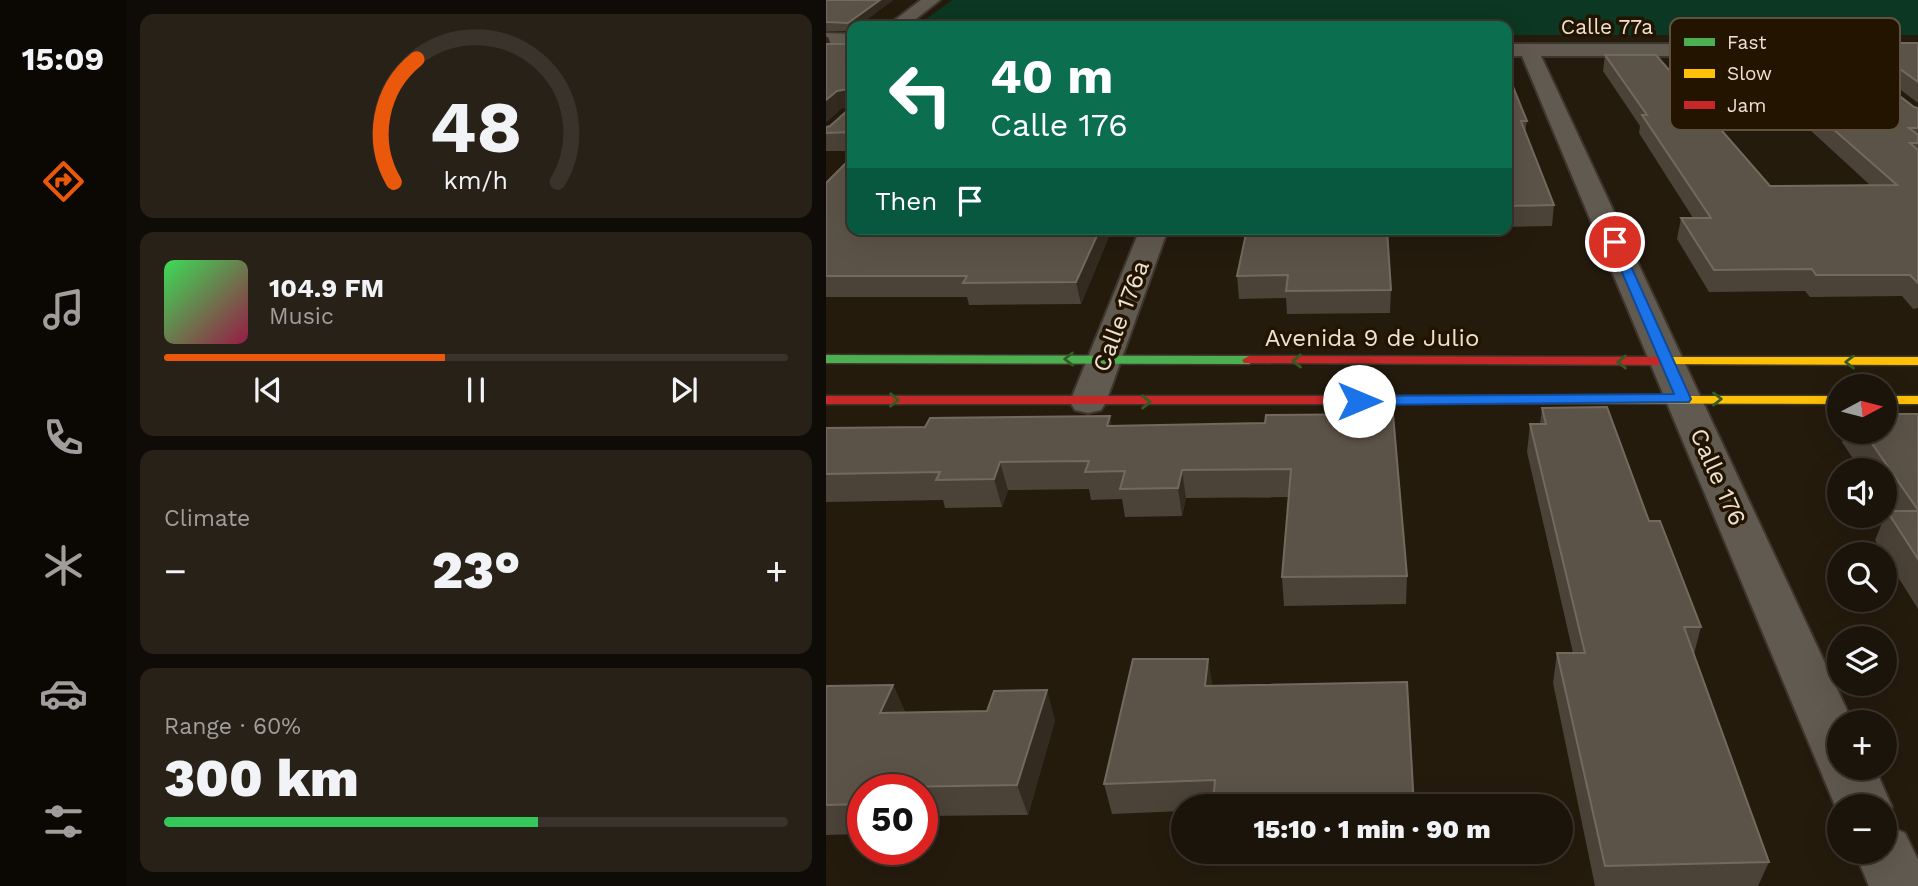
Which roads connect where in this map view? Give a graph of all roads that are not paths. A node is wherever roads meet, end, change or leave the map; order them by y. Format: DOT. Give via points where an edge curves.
graph roads {
  1 [pos="932,0"];
  2 [pos="903,21"];
  3 [pos="826,38"];
  4 [pos="847,39"];
  5 [pos="1518,50"];
  6 [pos="1670,50"];
  7 [pos="1900,50"];
  8 [pos="1918,50"];
  9 [pos="1152,235"];
  10 [pos="826,359"];
  11 [pos="1104,359"];
  12 [pos="1918,361"];
  13 [pos="1668,363"];
  14 [pos="1684,399"];
  15 [pos="826,400"];
  16 [pos="1827,400"];
  17 [pos="1897,400"];
  18 [pos="1918,400"];
  19 [pos="1088,402"];
  20 [pos="1827,724"];
  21 [pos="1889,864"];
  22 [pos="1899,886"];
  1 -- 2 [label="street"];
  3 -- 4 [label="street"];
  5 -- 6 [label="street, Calle 77a"];
  5 -- 13 [label="street, Calle 176"];
  7 -- 8 [label="street, Calle 77a"];
  9 -- 11 [label="street, Calle 176a"];
  11 -- 10 [label="main road, Avenida 9 de Julio, one-way"];
  13 -- 11 [label="main road, Avenida 9 de Julio, one-way"];
  11 -- 19 [label="street, Calle 176a"];
  12 -- 13 [label="main road, Avenida 9 de Julio, one-way"];
  13 -- 14 [label="street, Calle 176"];
  14 -- 16 [label="main road, one-way"];
  19 -- 14 [label="main road, one-way"];
  14 -- 20 [label="street, Calle 176"];
  15 -- 19 [label="main road, one-way"];
  17 -- 18 [label="main road"];
  21 -- 22 [label="street"];
}
